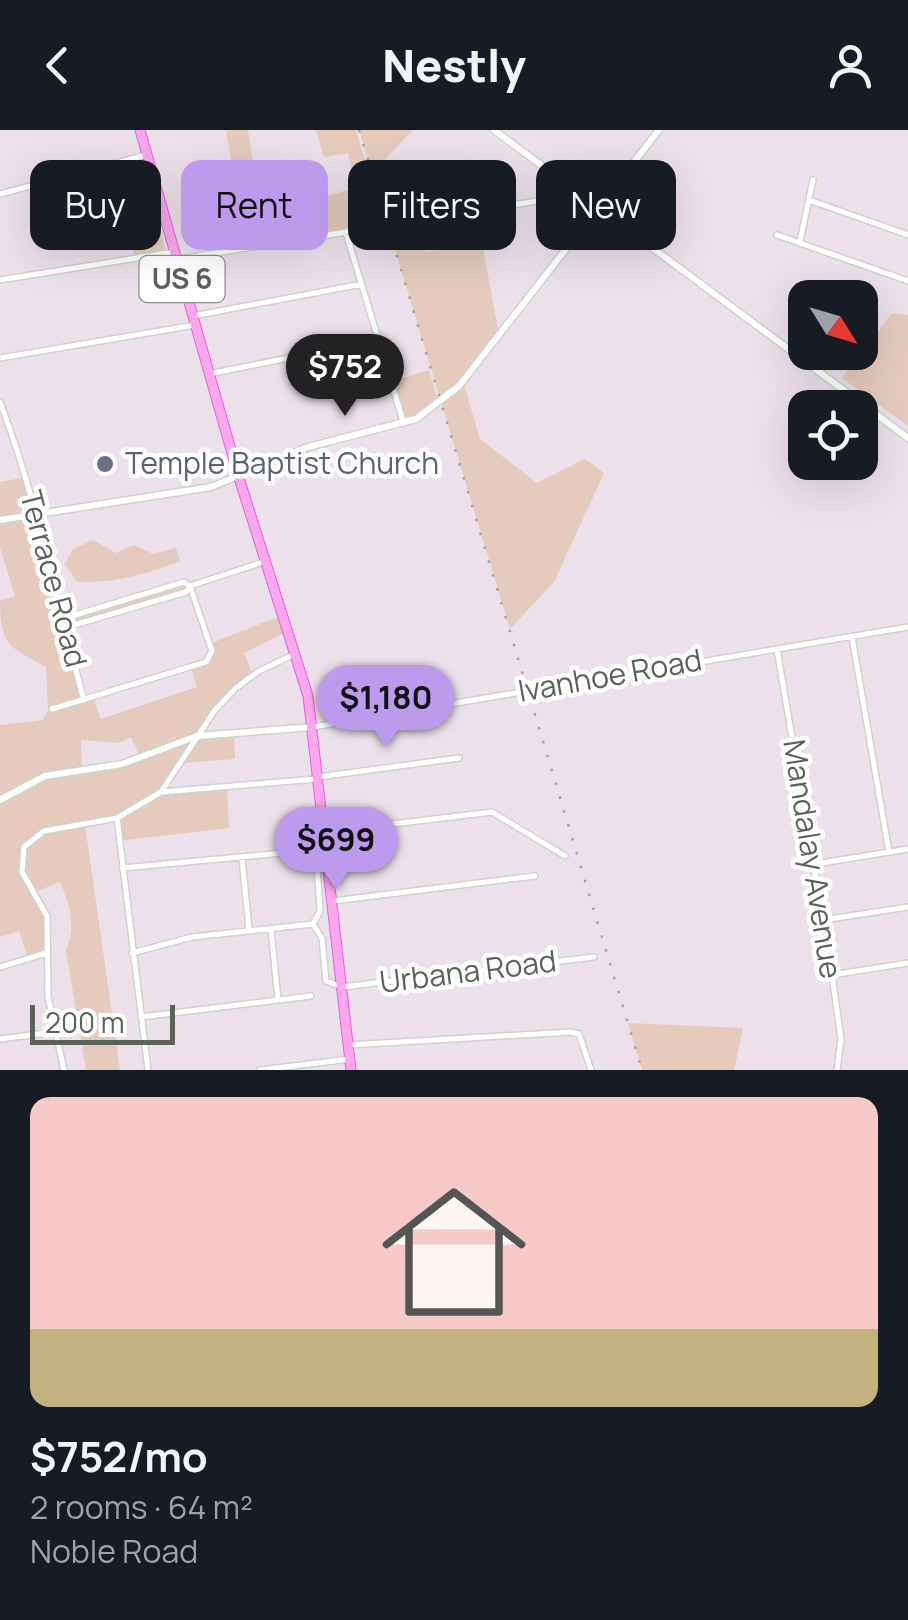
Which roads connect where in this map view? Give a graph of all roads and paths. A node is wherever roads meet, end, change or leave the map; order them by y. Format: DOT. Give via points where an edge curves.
graph roads {
  1 [pos="140,130"];
  2 [pos="494,130"];
  3 [pos="658,130"];
  4 [pos="146,156"];
  5 [pos="636,160"];
  6 [pos="536,161"];
  7 [pos="813,180"];
  8 [pos="0,194"];
  9 [pos="809,200"];
  10 [pos="536,201"];
  11 [pos="346,233"];
  12 [pos="776,235"];
  13 [pos="908,235"];
  14 [pos="800,242"];
  15 [pos="567,250"];
  16 [pos="655,250"];
  17 [pos="175,256"];
  18 [pos="0,280"];
  19 [pos="908,281"];
  20 [pos="362,284"];
  21 [pos="194,320"];
  22 [pos="378,340"];
  23 [pos="0,358"];
  24 [pos="209,374"];
  25 [pos="0,402"];
  26 [pos="403,423"];
  27 [pos="908,438"];
  28 [pos="239,478"];
  29 [pos="40,514"];
  30 [pos="0,520"];
  31 [pos="266,560"];
  32 [pos="190,586"];
  33 [pos="130,598"];
  34 [pos="133,608"];
  35 [pos="62,619"];
  36 [pos="908,627"];
  37 [pos="64,628"];
  38 [pos="852,636"];
  39 [pos="777,649"];
  40 [pos="296,654"];
  41 [pos="84,700"];
  42 [pos="52,709"];
  43 [pos="312,726"];
  44 [pos="197,736"];
  45 [pos="459,758"];
  46 [pos="318,778"];
  47 [pos="161,792"];
  48 [pos="0,800"];
  49 [pos="116,818"];
  50 [pos="326,832"];
  51 [pos="328,849"];
  52 [pos="908,849"];
  53 [pos="316,850"];
  54 [pos="889,852"];
  55 [pos="565,856"];
  56 [pos="242,858"];
  57 [pos="814,864"];
  58 [pos="121,868"];
  59 [pos="535,876"];
  60 [pos="333,901"];
  61 [pos="908,907"];
  62 [pos="822,920"];
  63 [pos="313,924"];
  64 [pos="271,929"];
  65 [pos="249,930"];
  66 [pos="46,953"];
  67 [pos="132,953"];
  68 [pos="594,956"];
  69 [pos="908,963"];
  70 [pos="0,967"];
  71 [pos="832,974"];
  72 [pos="342,987"];
  73 [pos="311,996"];
  74 [pos="278,1000"];
  75 [pos="140,1017"];
  76 [pos="54,1032"];
  77 [pos="0,1039"];
  78 [pos="349,1046"];
  79 [pos="350,1064"];
  80 [pos="64,1070"];
  81 [pos="148,1070"];
  82 [pos="260,1070"];
  83 [pos="591,1070"];
  84 [pos="837,1070"];
  1 -- 4 [label="main road, US 6"];
  2 -- 6 [label="street"];
  3 -- 5 [label="street"];
  4 -- 8 [label="street"];
  4 -- 17 [label="main road, US 6"];
  7 -- 9 [label="street"];
  9 -- 13 [label="street"];
  9 -- 14 [label="street"];
  10 -- 11 [label="street"];
  11 -- 17 [label="street"];
  11 -- 20 [label="street"];
  12 -- 14 [label="street"];
  14 -- 19 [label="street"];
  15 -- 26 [label="street" via="459,386"];
  16 -- 27 [label="street"];
  17 -- 18 [label="street"];
  17 -- 21 [label="main road, US 6"];
  20 -- 21 [label="street"];
  20 -- 22 [label="street"];
  21 -- 23 [label="street"];
  21 -- 24 [label="main road, US 6"];
  22 -- 24 [label="street"];
  22 -- 26 [label="street"];
  24 -- 28 [label="main road, US 6"];
  25 -- 29 [label="street, Terrace Road"];
  26 -- 28 [label="street" via="308,448"];
  28 -- 29 [label="street"];
  28 -- 31 [label="main road, US 6"];
  29 -- 30 [label="street"];
  29 -- 35 [label="street, Terrace Road"];
  31 -- 32 [label="street"];
  31 -- 40 [label="main road, US 6"];
  32 -- 33 [label="street" via="184,582"];
  32 -- 34 [label="street"];
  32 -- 41 [label="street" via="212,651 209,660"];
  33 -- 34 [label="street"];
  33 -- 35 [label="street"];
  34 -- 37 [label="street"];
  35 -- 37 [label="street, Terrace Road"];
  36 -- 38 [label="street, Ivanhoe Road"];
  37 -- 41 [label="street, Terrace Road"];
  38 -- 39 [label="street, Ivanhoe Road"];
  38 -- 54 [label="street"];
  39 -- 43 [label="street, Ivanhoe Road"];
  39 -- 57 [label="street, Mandalay Avenue"];
  40 -- 43 [label="main road, US 6"];
  40 -- 44 [label="street" via="236,688"];
  41 -- 42 [label="street"];
  43 -- 44 [label="street"];
  43 -- 46 [label="main road, US 6"];
  44 -- 47 [label="street"];
  44 -- 48 [label="street" via="122,764 45,776"];
  45 -- 46 [label="street"];
  46 -- 47 [label="street"];
  46 -- 50 [label="main road, US 6"];
  47 -- 49 [label="street"];
  49 -- 58 [label="street"];
  49 -- 66 [label="street" via="44,832 24,847 22,872 47,916"];
  50 -- 51 [label="main road, US 6"];
  50 -- 55 [label="street" via="492,812"];
  51 -- 53 [label="street"];
  51 -- 60 [label="main road, US 6"];
  52 -- 54 [label="street"];
  53 -- 56 [label="street"];
  53 -- 63 [label="street" via="320,910"];
  54 -- 57 [label="street"];
  56 -- 58 [label="street"];
  56 -- 65 [label="street"];
  57 -- 62 [label="street, Mandalay Avenue"];
  58 -- 67 [label="street"];
  59 -- 60 [label="street"];
  60 -- 72 [label="main road, US 6"];
  61 -- 62 [label="street"];
  62 -- 71 [label="street, Mandalay Avenue"];
  63 -- 64 [label="street"];
  63 -- 72 [label="street" via="322,938 326,982"];
  64 -- 65 [label="street"];
  64 -- 74 [label="street"];
  65 -- 67 [label="street"];
  66 -- 70 [label="street"];
  66 -- 76 [label="street"];
  67 -- 75 [label="street"];
  68 -- 72 [label="street, Urbana Road"];
  69 -- 71 [label="street"];
  71 -- 84 [label="street, Mandalay Avenue" via="841,1039"];
  72 -- 78 [label="main road, US 6"];
  73 -- 74 [label="street"];
  74 -- 75 [label="street"];
  75 -- 81 [label="street"];
  76 -- 77 [label="street"];
  76 -- 80 [label="street"];
  78 -- 79 [label="main road, US 6"];
  78 -- 83 [label="street" via="578,1034"];
  79 -- 82 [label="street"];
}
